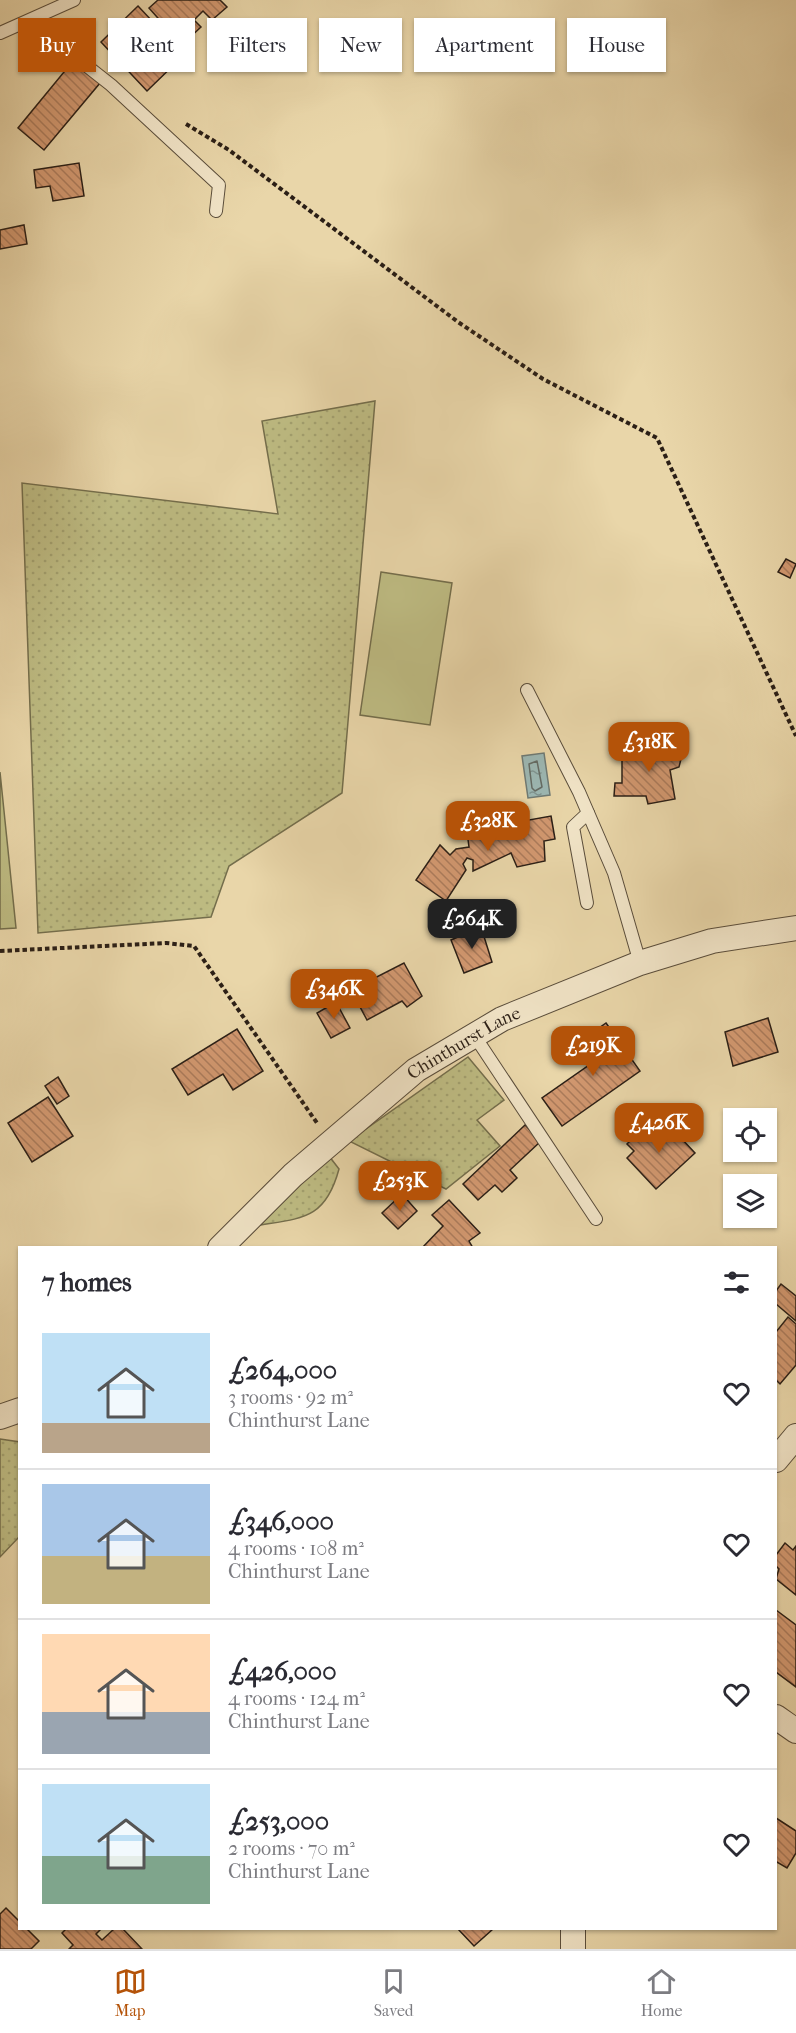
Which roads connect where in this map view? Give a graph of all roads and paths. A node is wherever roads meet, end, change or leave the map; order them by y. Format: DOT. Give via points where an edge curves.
graph roads {
  1 [pos="74,0"];
  2 [pos="39,18"];
  3 [pos="18,27"];
  4 [pos="0,33"];
  5 [pos="94,72"];
  6 [pos="181,121"];
  7 [pos="216,211"];
  8 [pos="527,690"];
  9 [pos="796,736"];
  10 [pos="588,813"];
  11 [pos="587,903"];
  12 [pos="796,928"];
  13 [pos="0,951"];
  14 [pos="640,963"];
  15 [pos="474,1035"];
  16 [pos="331,1143"];
  17 [pos="596,1219"];
  18 [pos="222,1246"];
  19 [pos="18,1411"];
  20 [pos="0,1417"];
  21 [pos="796,1436"];
  22 [pos="777,1459"];
  23 [pos="777,1718"];
  24 [pos="796,1731"];
  25 [pos="573,1930"];
  26 [pos="573,1949"];
  1 -- 2 [label="lane"];
  3 -- 4 [label="lane"];
  5 -- 7 [label="lane" via="219,185"];
  6 -- 9 [label="path" via="230,150 458,322 543,379 657,438"];
  8 -- 10 [label="lane"];
  10 -- 11 [label="lane" via="573,827"];
  10 -- 14 [label="lane" via="614,873"];
  12 -- 14 [label="street, Chinthurst Lane" via="712,941"];
  13 -- 16 [label="path" via="166,942 194,946"];
  14 -- 15 [label="street, Chinthurst Lane" via="502,1019"];
  15 -- 16 [label="street, Chinthurst Lane" via="416,1070"];
  15 -- 17 [label="lane"];
  16 -- 18 [label="street, Chinthurst Lane"];
  19 -- 20 [label="street"];
  21 -- 22 [label="street"];
  23 -- 24 [label="street"];
  25 -- 26 [label="street"];
}
